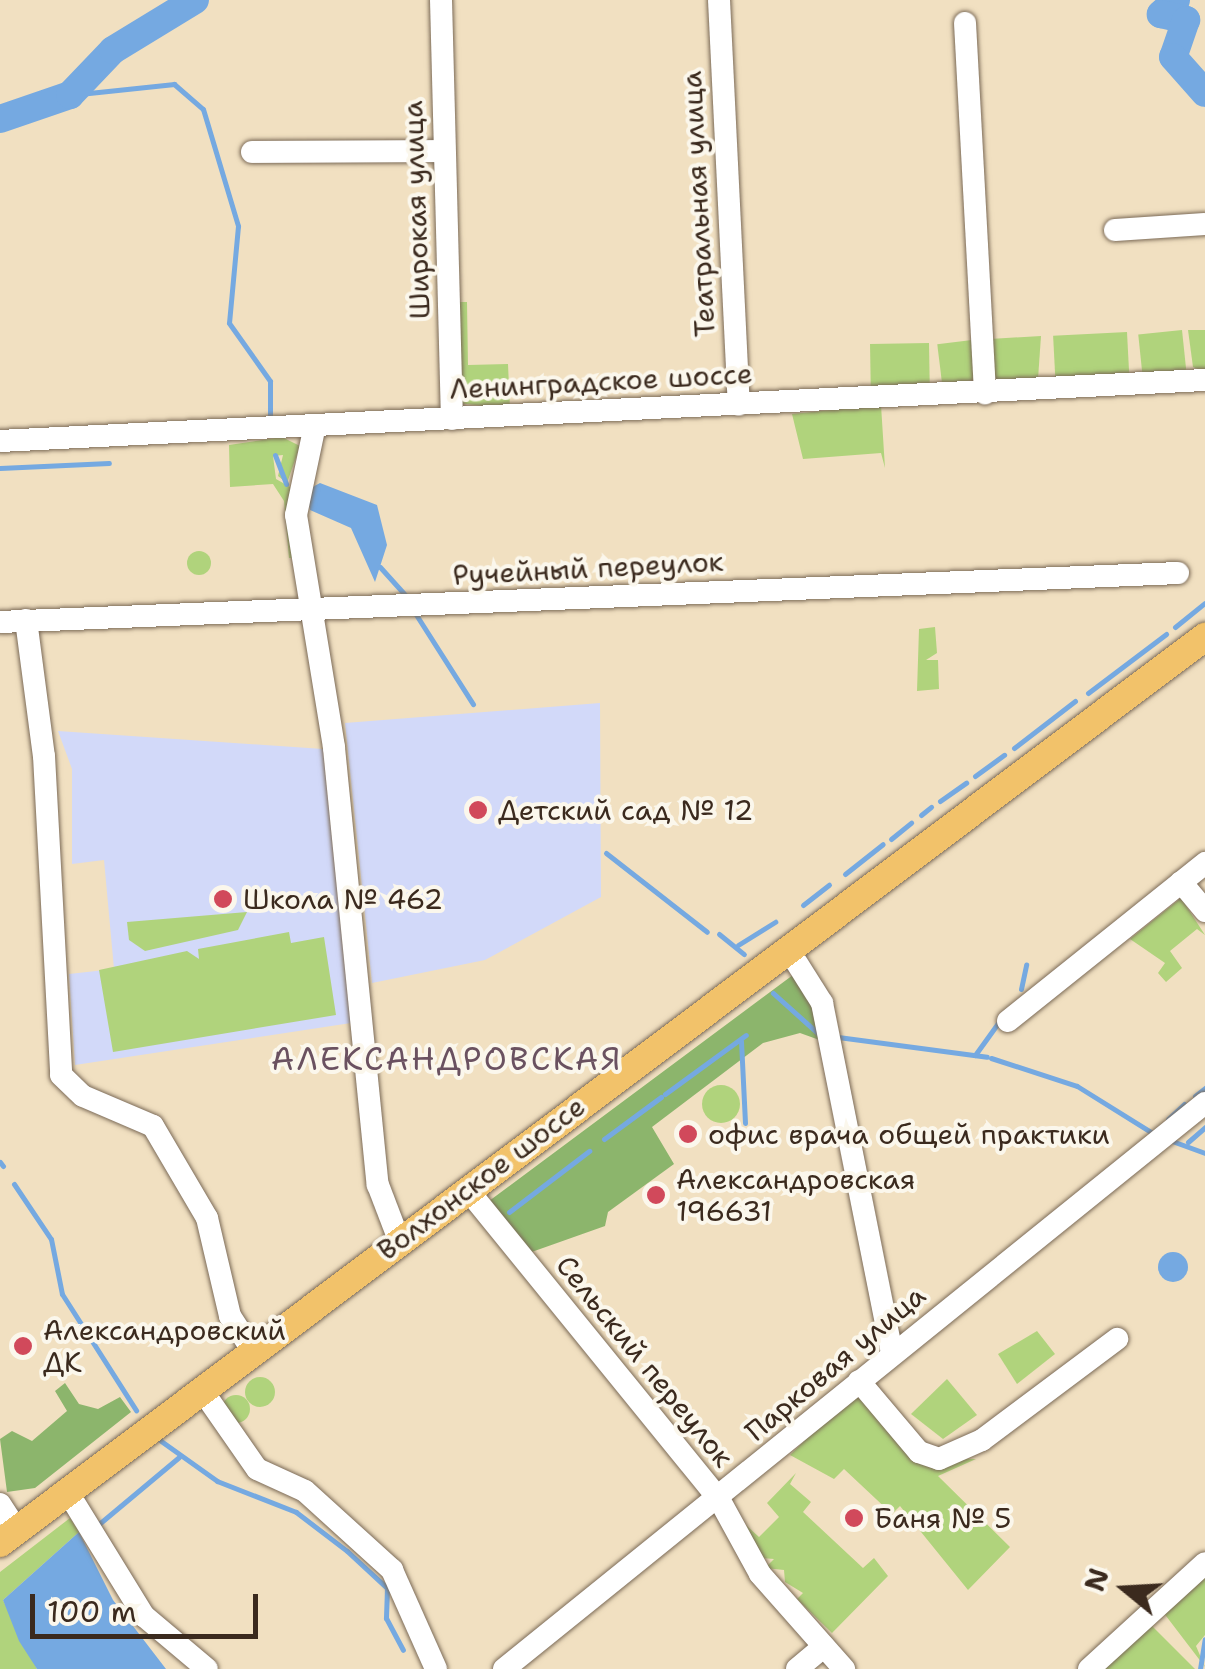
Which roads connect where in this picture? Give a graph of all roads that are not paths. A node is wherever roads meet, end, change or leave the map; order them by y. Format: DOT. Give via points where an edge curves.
graph roads {
  1 [pos="441,0"];
  2 [pos="719,0"];
  3 [pos="965,23"];
  4 [pos="252,152"];
  5 [pos="444,152"];
  6 [pos="1205,224"];
  7 [pos="1115,230"];
  8 [pos="1205,380"];
  9 [pos="985,393"];
  10 [pos="738,404"];
  11 [pos="452,418"];
  12 [pos="315,425"];
  13 [pos="0,441"];
  14 [pos="1178,573"];
  15 [pos="316,610"];
  16 [pos="26,620"];
  17 [pos="0,622"];
  18 [pos="1205,637"];
  19 [pos="1205,863"];
  20 [pos="1181,882"];
  21 [pos="1205,911"];
  22 [pos="788,949"];
  23 [pos="1008,1021"];
  24 [pos="1205,1104"];
  25 [pos="467,1189"];
  26 [pos="398,1240"];
  27 [pos="1117,1339"];
  28 [pos="252,1350"];
  29 [pos="892,1353"];
  30 [pos="858,1381"];
  31 [pos="202,1390"];
  32 [pos="67,1492"];
  33 [pos="718,1499"];
  34 [pos="0,1504"];
  35 [pos="8,1537"];
  36 [pos="1205,1563"];
  37 [pos="824,1646"];
  38 [pos="207,1669"];
  39 [pos="436,1669"];
  40 [pos="504,1669"];
  41 [pos="797,1669"];
  42 [pos="844,1669"];
  43 [pos="1089,1669"];
  1 -- 5 [label="street, Широкая улица"];
  2 -- 10 [label="street, Театральная улица"];
  3 -- 9 [label="street"];
  4 -- 5 [label="street"];
  5 -- 11 [label="street, Широкая улица"];
  6 -- 7 [label="street"];
  8 -- 9 [label="street, Ленинградское шоссе"];
  9 -- 10 [label="street, Ленинградское шоссе"];
  10 -- 11 [label="street, Ленинградское шоссе"];
  11 -- 12 [label="street, Ленинградское шоссе"];
  12 -- 13 [label="street, Ленинградское шоссе"];
  12 -- 15 [label="street" via="297,487"];
  14 -- 15 [label="street, Ручейный переулок"];
  15 -- 16 [label="street, Ручейный переулок"];
  15 -- 26 [label="street" via="378,1185"];
  16 -- 17 [label="street, Ручейный переулок"];
  16 -- 28 [label="street" via="44,756 61,1075 82,1096 153,1126 208,1218 230,1316"];
  18 -- 22 [label="main road, Волхонское шоссе"];
  19 -- 20 [label="street"];
  20 -- 21 [label="street"];
  20 -- 23 [label="street"];
  22 -- 25 [label="main road, Волхонское шоссе"];
  22 -- 29 [label="street" via="828,1034"];
  24 -- 29 [label="street, Парковая улица"];
  25 -- 26 [label="main road, Волхонское шоссе"];
  25 -- 33 [label="street, Сельский переулок"];
  26 -- 28 [label="main road, Волхонское шоссе"];
  27 -- 30 [label="street" via="982,1440 939,1459 918,1452"];
  28 -- 31 [label="main road, Волхонское шоссе"];
  29 -- 30 [label="street, Парковая улица"];
  30 -- 33 [label="street, Парковая улица"];
  31 -- 32 [label="main road, Волхонское шоссе"];
  31 -- 39 [label="street" via="257,1469 305,1491 392,1570"];
  32 -- 35 [label="main road, Волхонское шоссе"];
  32 -- 38 [label="street" via="144,1616"];
  33 -- 37 [label="street, Сельский переулок" via="760,1574"];
  33 -- 40 [label="street, Парковая улица"];
  34 -- 35 [label="street"];
  36 -- 43 [label="street"];
  37 -- 41 [label="street"];
  37 -- 42 [label="street, Сельский переулок"];
}
